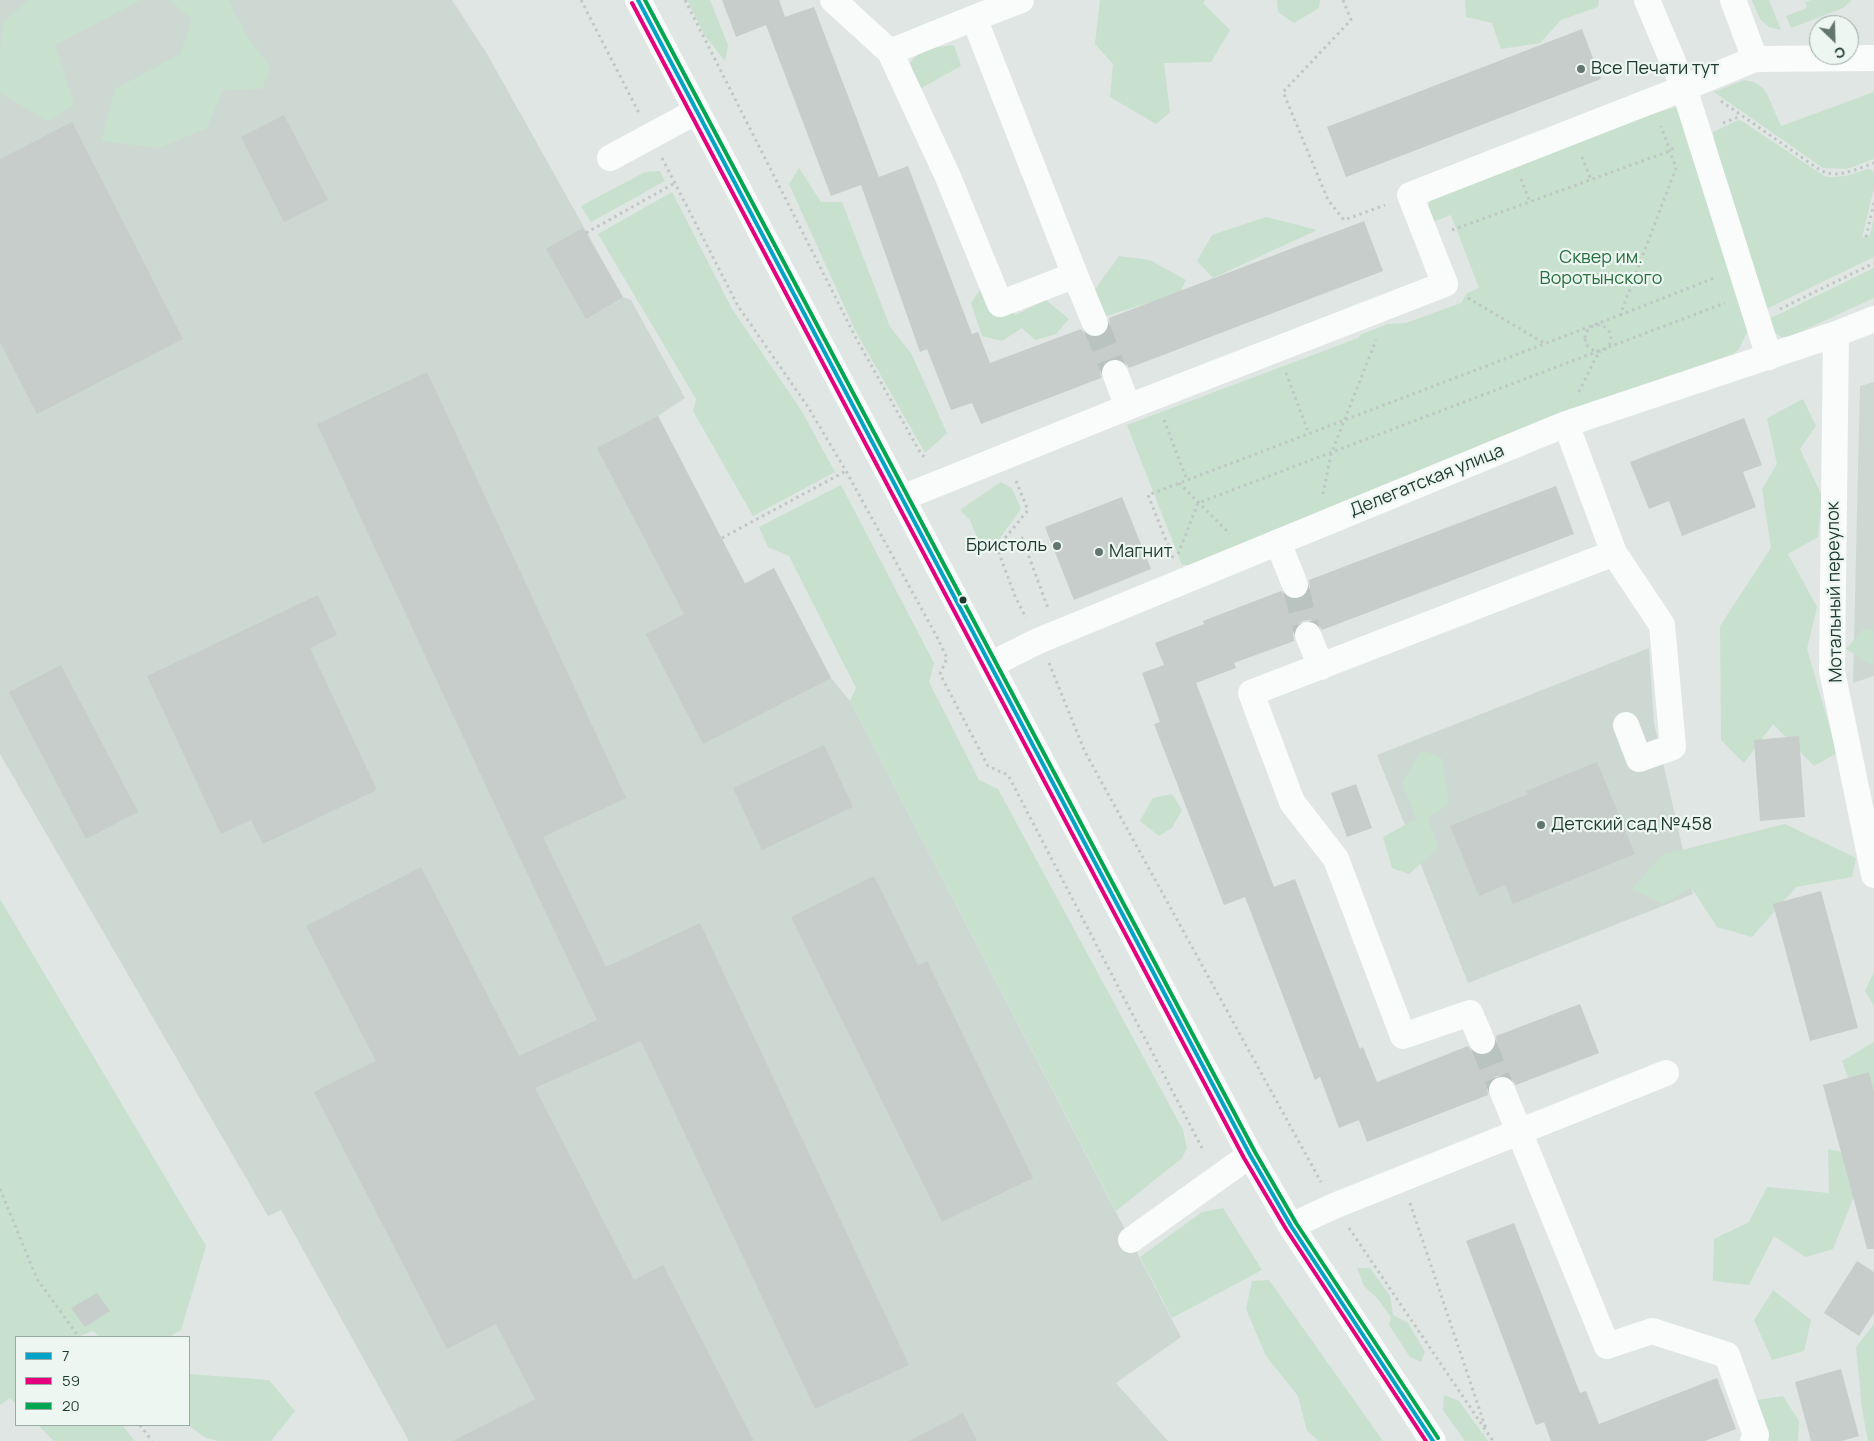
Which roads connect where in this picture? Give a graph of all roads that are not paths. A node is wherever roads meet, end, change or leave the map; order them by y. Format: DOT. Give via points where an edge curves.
graph roads {
  1 [pos="638,0"];
  2 [pos="833,0"];
  3 [pos="1021,0"];
  4 [pos="1647,0"];
  5 [pos="1733,0"];
  6 [pos="974,18"];
  7 [pos="890,52"];
  8 [pos="1874,58"];
  9 [pos="1755,59"];
  10 [pos="1690,86"];
  11 [pos="697,111"];
  12 [pos="610,158"];
  13 [pos="1075,275"];
  14 [pos="1874,319"];
  15 [pos="1095,323"];
  16 [pos="1836,334"];
  17 [pos="1769,356"];
  18 [pos="1115,373"];
  19 [pos="1128,407"];
  20 [pos="1566,424"];
  21 [pos="902,498"];
  22 [pos="1278,542"];
  23 [pos="1614,554"];
  24 [pos="1295,585"];
  25 [pos="1308,635"];
  26 [pos="990,666"];
  27 [pos="1320,666"];
  28 [pos="1626,725"];
  29 [pos="1874,875"];
  30 [pos="1482,1041"];
  31 [pos="1666,1073"];
  32 [pos="1502,1090"];
  33 [pos="1519,1132"];
  34 [pos="1250,1155"];
  35 [pos="1291,1226"];
  36 [pos="1131,1240"];
  37 [pos="1433,1441"];
  38 [pos="1753,1441"];
  1 -- 11 [label="street"];
  2 -- 7 [label="street"];
  3 -- 6 [label="street"];
  4 -- 10 [label="street"];
  5 -- 9 [label="street"];
  6 -- 7 [label="street"];
  6 -- 13 [label="street"];
  7 -- 13 [label="street" via="948,177 1000,304"];
  8 -- 9 [label="street"];
  9 -- 10 [label="street"];
  10 -- 17 [label="street"];
  10 -- 19 [label="street" via="1410,195 1445,284"];
  11 -- 12 [label="street"];
  11 -- 21 [label="street"];
  13 -- 15 [label="street"];
  14 -- 16 [label="street, Делегатская улица"];
  16 -- 17 [label="street, Делегатская улица"];
  16 -- 29 [label="street, Мотальный переулок" via="1832,671"];
  17 -- 20 [label="street, Делегатская улица"];
  18 -- 19 [label="street"];
  19 -- 21 [label="street"];
  20 -- 22 [label="street, Делегатская улица"];
  20 -- 23 [label="street"];
  21 -- 26 [label="street"];
  22 -- 24 [label="street"];
  22 -- 26 [label="street, Делегатская улица" via="1038,641"];
  23 -- 27 [label="street"];
  23 -- 28 [label="street" via="1662,625 1673,747 1639,759"];
  25 -- 27 [label="street"];
  26 -- 34 [label="street"];
  27 -- 30 [label="street" via="1251,694 1292,802 1336,859 1403,1036 1470,1013"];
  31 -- 33 [label="street"];
  32 -- 33 [label="street"];
  33 -- 35 [label="street"];
  33 -- 38 [label="street" via="1607,1346 1652,1331 1726,1355 1756,1435"];
  34 -- 35 [label="street"];
  34 -- 36 [label="street"];
  35 -- 37 [label="street"];
}
